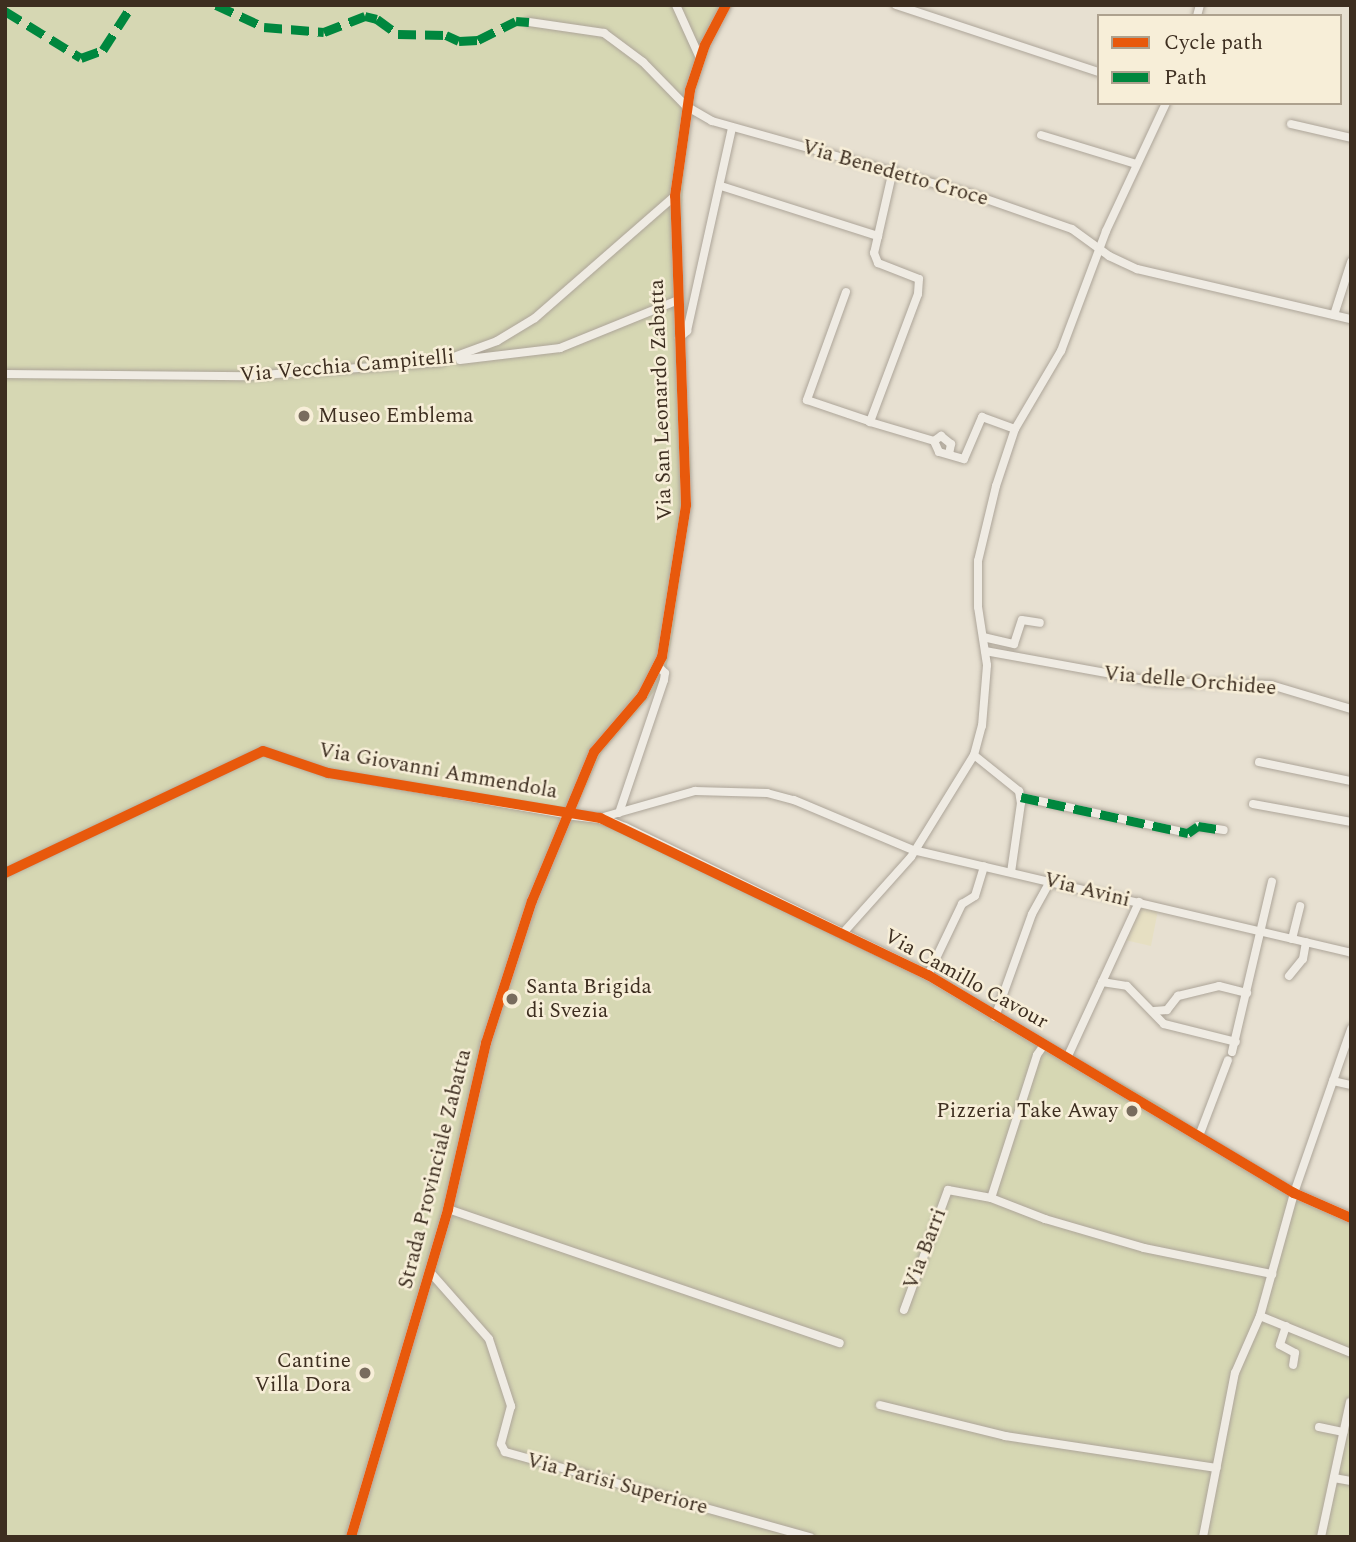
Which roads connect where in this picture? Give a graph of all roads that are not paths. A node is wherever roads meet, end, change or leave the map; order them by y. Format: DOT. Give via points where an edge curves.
graph roads {
  1 [pos="676,5"];
  2 [pos="726,5"];
  3 [pos="896,5"];
  4 [pos="529,22"];
  5 [pos="700,58"];
  6 [pos="1097,71"];
  7 [pos="1165,105"];
  8 [pos="686,106"];
  9 [pos="1291,124"];
  10 [pos="732,128"];
  11 [pos="1041,135"];
  12 [pos="1351,138"];
  13 [pos="1136,164"];
  14 [pos="893,170"];
  15 [pos="721,186"];
  16 [pos="675,196"];
  17 [pos="878,236"];
  18 [pos="1100,250"];
  19 [pos="1351,262"];
  20 [pos="846,292"];
  21 [pos="678,300"];
  22 [pos="1334,314"];
  23 [pos="1351,319"];
  24 [pos="679,338"];
  25 [pos="440,362"];
  26 [pos="5,374"];
  27 [pos="869,421"];
  28 [pos="1015,429"];
  29 [pos="934,440"];
  30 [pos="949,454"];
  31 [pos="1040,623"];
  32 [pos="983,637"];
  33 [pos="985,651"];
  34 [pos="659,667"];
  35 [pos="1350,706"];
  36 [pos="974,754"];
  37 [pos="1259,762"];
  38 [pos="1351,781"];
  39 [pos="1021,797"];
  40 [pos="1253,804"];
  41 [pos="619,813"];
  42 [pos="566,814"];
  43 [pos="600,818"];
  44 [pos="1351,822"];
  45 [pos="1224,830"];
  46 [pos="913,850"];
  47 [pos="985,866"];
  48 [pos="1011,872"];
  49 [pos="5,873"];
  50 [pos="1049,881"];
  51 [pos="1272,882"];
  52 [pos="1139,902"];
  53 [pos="1300,906"];
  54 [pos="1261,932"];
  55 [pos="843,933"];
  56 [pos="1292,939"];
  57 [pos="1306,942"];
  58 [pos="1351,953"];
  59 [pos="928,975"];
  60 [pos="1289,976"];
  61 [pos="1102,982"];
  62 [pos="1247,993"];
  63 [pos="1154,1011"];
  64 [pos="995,1017"];
  65 [pos="1351,1029"];
  66 [pos="1236,1042"];
  67 [pos="1044,1045"];
  68 [pos="1067,1058"];
  69 [pos="1334,1081"];
  70 [pos="1351,1085"];
  71 [pos="1199,1136"];
  72 [pos="1294,1193"];
  73 [pos="991,1198"];
  74 [pos="448,1209"];
  75 [pos="1351,1218"];
  76 [pos="430,1272"];
  77 [pos="1272,1273"];
  78 [pos="904,1310"];
  79 [pos="1260,1316"];
  80 [pos="1286,1326"];
  81 [pos="841,1343"];
  82 [pos="1351,1353"];
  83 [pos="1293,1365"];
  84 [pos="1350,1402"];
  85 [pos="880,1405"];
  86 [pos="1348,1422"];
  87 [pos="1319,1427"];
  88 [pos="1343,1432"];
  89 [pos="1217,1468"];
  90 [pos="1334,1478"];
  91 [pos="1351,1481"];
  92 [pos="351,1537"];
  93 [pos="810,1537"];
  94 [pos="1203,1537"];
  95 [pos="1321,1537"];
  1 -- 5 [label="street"];
  2 -- 5 [label="street, Via San Leonardo Zabatta"];
  3 -- 6 [label="street"];
  4 -- 8 [label="street" via="604,33 643,61"];
  5 -- 8 [label="street, Via San Leonardo Zabatta"];
  7 -- 13 [label="street"];
  8 -- 10 [label="street, Via Benedetto Croce"];
  8 -- 16 [label="street, Via San Leonardo Zabatta"];
  9 -- 12 [label="street"];
  10 -- 14 [label="street, Via Benedetto Croce"];
  10 -- 15 [label="street"];
  11 -- 13 [label="street"];
  13 -- 18 [label="street"];
  14 -- 17 [label="street"];
  14 -- 18 [label="street, Via Benedetto Croce" via="1073,229"];
  15 -- 17 [label="street"];
  15 -- 24 [label="street" via="687,331"];
  16 -- 21 [label="street, Via San Leonardo Zabatta"];
  16 -- 25 [label="street, Via Vecchia Campitelli" via="534,318 497,341"];
  17 -- 29 [label="street" via="874,253 878,263 916,276 920,284 870,422"];
  18 -- 22 [label="street, Via Benedetto Croce" via="1137,269"];
  18 -- 28 [label="street" via="1061,351"];
  19 -- 22 [label="street"];
  20 -- 27 [label="street" via="807,400"];
  21 -- 24 [label="street, Via San Leonardo Zabatta"];
  21 -- 25 [label="street" via="560,348"];
  22 -- 23 [label="street, Via Benedetto Croce"];
  24 -- 34 [label="street, Via San Leonardo Zabatta" via="686,505 670,626"];
  25 -- 26 [label="street, Via Vecchia Campitelli" via="249,376"];
  28 -- 30 [label="street" via="982,417 964,459"];
  28 -- 32 [label="street" via="978,561"];
  29 -- 30 [label="street" via="939,452"];
  29 -- 30 [label="street" via="948,439"];
  31 -- 32 [label="street" via="1022,620 1014,644"];
  32 -- 33 [label="street"];
  33 -- 35 [label="street, Via delle Orchidee" via="1156,682 1262,684"];
  33 -- 36 [label="street" via="982,726"];
  34 -- 41 [label="street" via="664,680"];
  34 -- 42 [label="street, Via San Leonardo Zabatta" via="642,696 594,752"];
  36 -- 39 [label="street" via="1013,783"];
  36 -- 46 [label="street"];
  37 -- 38 [label="street"];
  39 -- 45 [label="street" via="1188,833 1198,826"];
  39 -- 48 [label="street"];
  40 -- 44 [label="street"];
  41 -- 43 [label="street, Via Avini"];
  41 -- 46 [label="street, Via Avini" via="695,791 767,793"];
  42 -- 43 [label="street, Via Camillo Cavour"];
  42 -- 49 [label="street, Via Giovanni Ammendola" via="328,773 263,751"];
  42 -- 74 [label="street, Strada Provinciale Zabatta" via="486,1043"];
  43 -- 55 [label="street, Via Camillo Cavour"];
  46 -- 47 [label="street, Via Avini"];
  46 -- 55 [label="street"];
  47 -- 48 [label="street, Via Avini"];
  47 -- 59 [label="street" via="975,896 962,904"];
  48 -- 50 [label="street, Via Avini"];
  50 -- 52 [label="street, Via Avini"];
  50 -- 64 [label="street" via="1032,914"];
  51 -- 54 [label="street"];
  52 -- 54 [label="street, Via Avini"];
  52 -- 61 [label="street"];
  53 -- 56 [label="street"];
  54 -- 56 [label="street, Via Avini"];
  54 -- 62 [label="street"];
  55 -- 59 [label="street, Via Camillo Cavour"];
  56 -- 57 [label="street, Via Avini"];
  57 -- 58 [label="street, Via Avini"];
  57 -- 60 [label="street" via="1303,959"];
  59 -- 64 [label="street, Via Camillo Cavour"];
  61 -- 63 [label="street" via="1127,986"];
  61 -- 68 [label="street"];
  62 -- 63 [label="street" via="1219,986 1178,996 1167,1010"];
  62 -- 66 [label="street"];
  63 -- 66 [label="street" via="1164,1024"];
  64 -- 67 [label="street, Via Camillo Cavour"];
  65 -- 69 [label="street"];
  66 -- 71 [label="street"];
  67 -- 68 [label="street, Via Camillo Cavour"];
  67 -- 73 [label="street, Via Camillo Cavour"];
  68 -- 71 [label="street, Via Camillo Cavour"];
  69 -- 70 [label="street"];
  69 -- 72 [label="street"];
  71 -- 72 [label="street, Via Camillo Cavour"];
  72 -- 75 [label="street, Via Camillo Cavour"];
  72 -- 77 [label="street"];
  73 -- 77 [label="street" via="1144,1248"];
  73 -- 78 [label="street, Via Barri" via="948,1190"];
  74 -- 76 [label="street, Strada Provinciale Zabatta"];
  74 -- 81 [label="street"];
  76 -- 92 [label="street, Strada Provinciale Zabatta"];
  76 -- 93 [label="street, Via Parisi Superiore" via="489,1339 511,1406 501,1444 505,1452"];
  77 -- 79 [label="street"];
  79 -- 80 [label="street"];
  79 -- 89 [label="street" via="1235,1373"];
  80 -- 82 [label="street"];
  80 -- 83 [label="street" via="1276,1344 1295,1353"];
  84 -- 86 [label="street"];
  85 -- 89 [label="street" via="1005,1436"];
  86 -- 88 [label="street"];
  87 -- 88 [label="street"];
  88 -- 90 [label="street"];
  89 -- 94 [label="street"];
  90 -- 91 [label="street"];
  90 -- 95 [label="street"];
}
